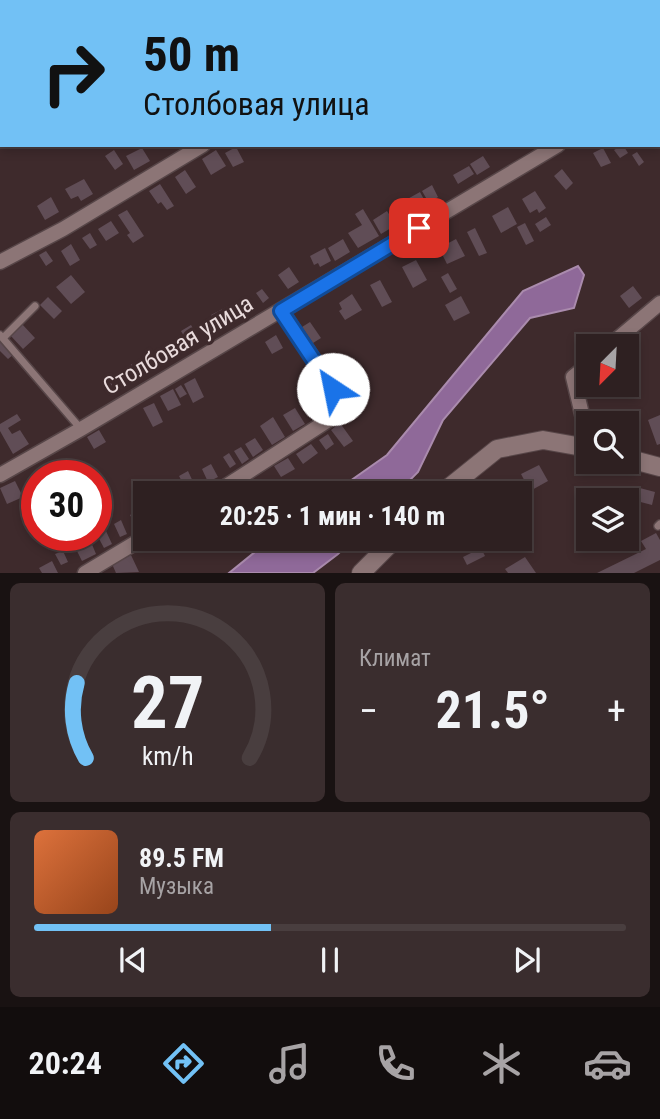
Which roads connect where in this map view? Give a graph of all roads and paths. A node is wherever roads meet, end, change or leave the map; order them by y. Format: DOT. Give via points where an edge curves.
graph roads {
  1 [pos="200,147"];
  2 [pos="555,147"];
  3 [pos="0,262"];
  4 [pos="660,303"];
  5 [pos="35,306"];
  6 [pos="281,311"];
  7 [pos="623,334"];
  8 [pos="1,336"];
  9 [pos="81,429"];
  10 [pos="576,446"];
  11 [pos="639,461"];
  12 [pos="660,467"];
  13 [pos="0,475"];
  14 [pos="234,481"];
  15 [pos="457,481"];
  16 [pos="133,544"];
  17 [pos="383,551"];
  18 [pos="85,573"];
  19 [pos="360,573"];
  1 -- 3 [label="street"];
  2 -- 6 [label="street, Столбовая улица"];
  4 -- 7 [label="street"];
  5 -- 8 [label="lane"];
  6 -- 9 [label="street, Столбовая улица"];
  6 -- 14 [label="street" via="346,408"];
  8 -- 9 [label="lane"];
  9 -- 13 [label="street, Столбовая улица"];
  10 -- 15 [label="street" via="543,440 498,449"];
  11 -- 12 [label="street"];
  16 -- 18 [label="street"];
  17 -- 19 [label="street"];
}
